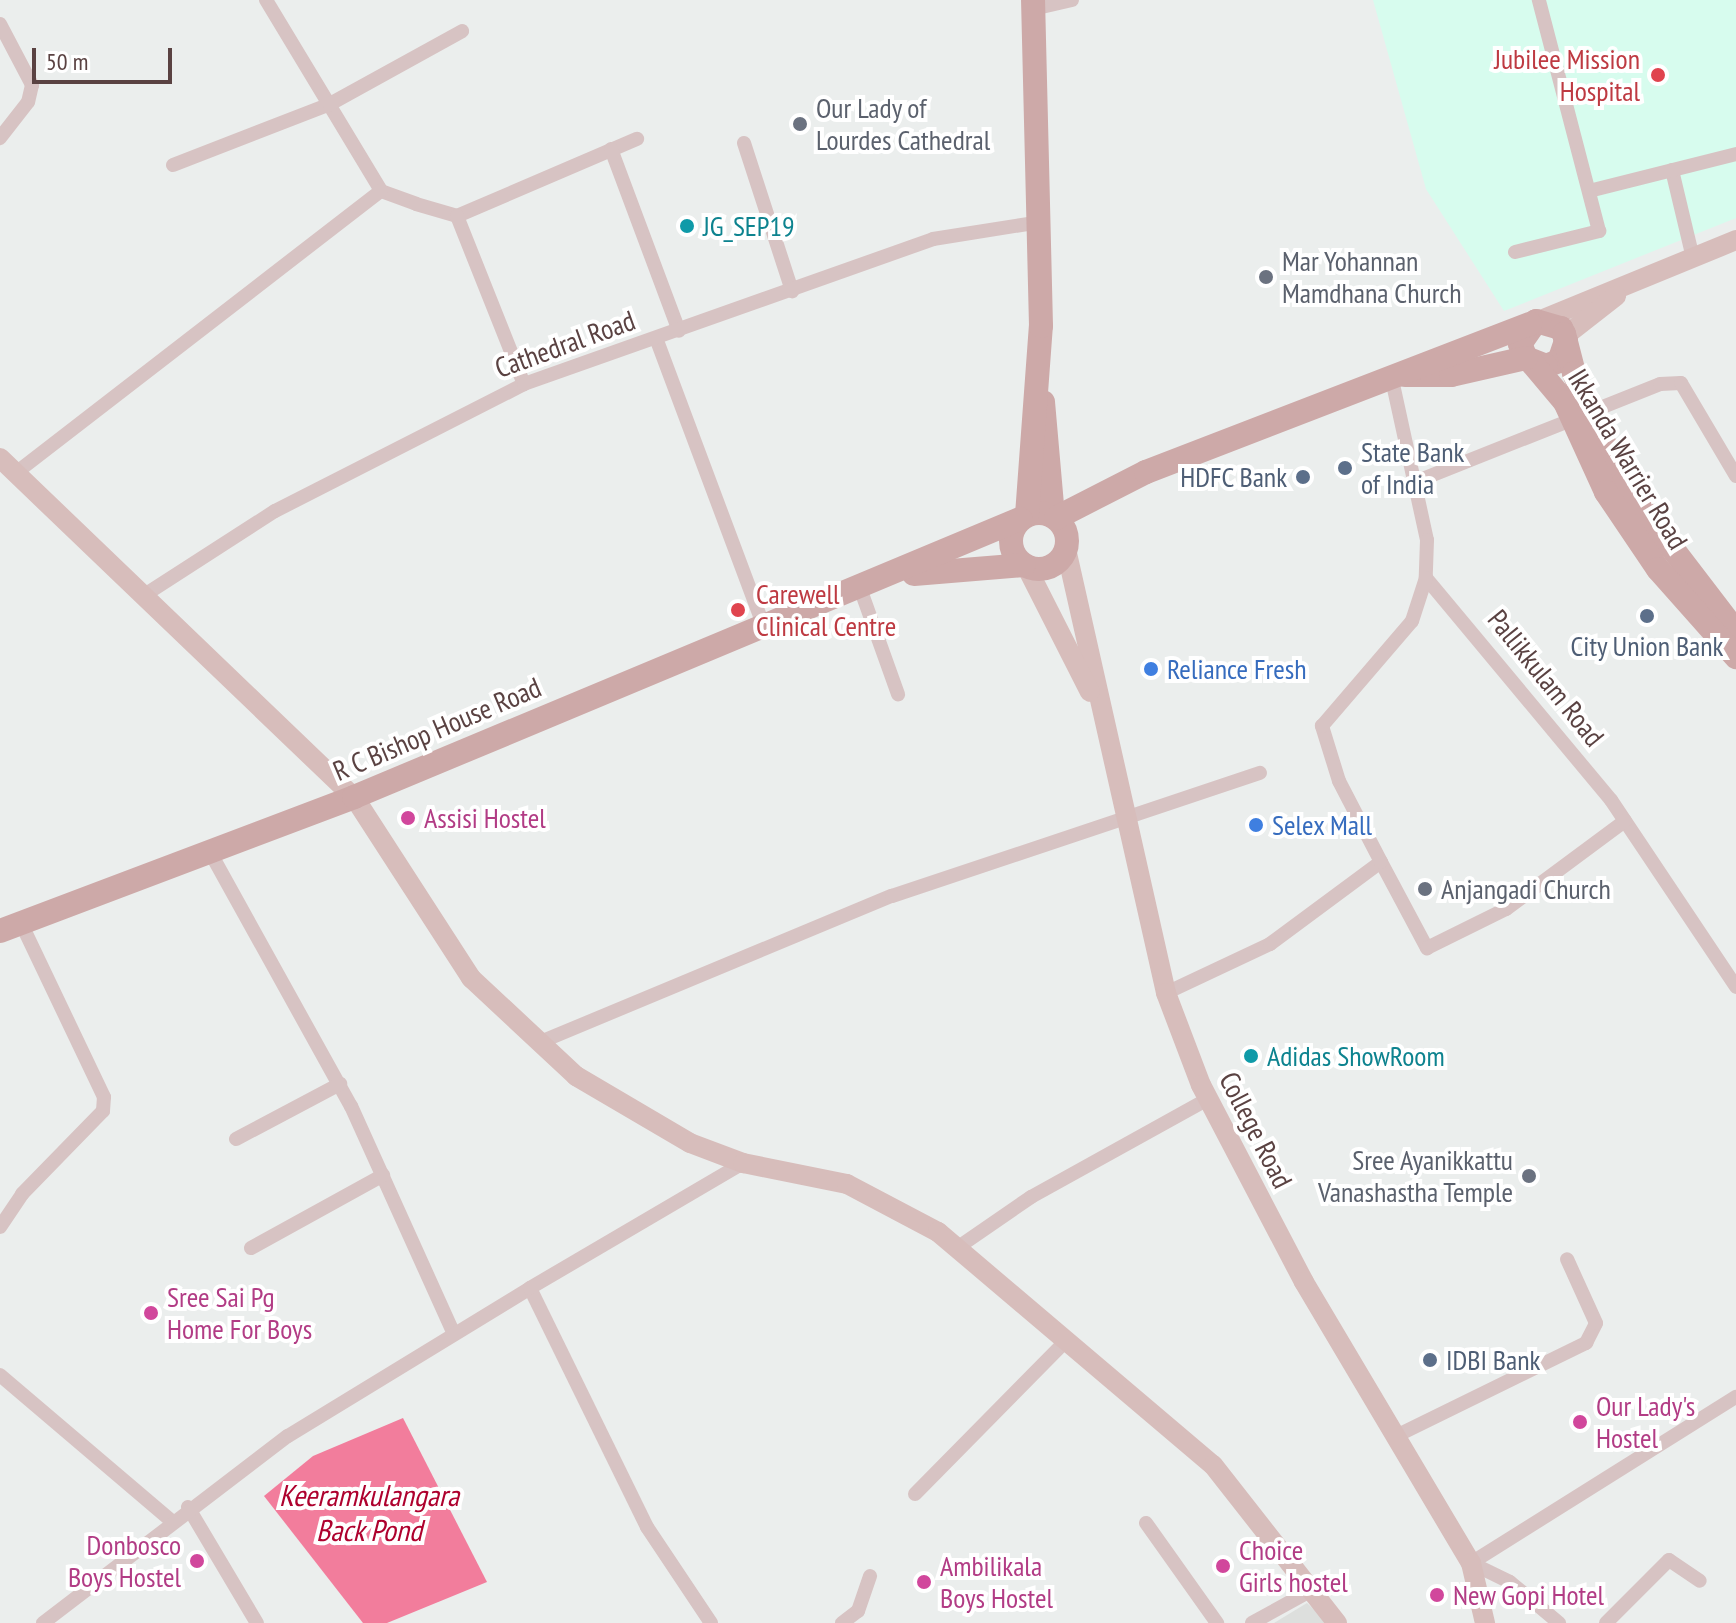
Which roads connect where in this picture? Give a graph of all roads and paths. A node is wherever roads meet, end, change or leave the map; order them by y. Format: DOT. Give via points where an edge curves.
graph roads {
  1 [pos="266,0"];
  2 [pos="1072,0"];
  3 [pos="1539,0"];
  4 [pos="1033,4"];
  5 [pos="0,24"];
  6 [pos="462,31"];
  7 [pos="330,104"];
  8 [pos="0,138"];
  9 [pos="637,139"];
  10 [pos="744,143"];
  11 [pos="611,149"];
  12 [pos="1736,154"];
  13 [pos="173,165"];
  14 [pos="1672,170"];
  15 [pos="381,191"];
  16 [pos="1589,191"];
  17 [pos="457,216"];
  18 [pos="1040,222"];
  19 [pos="1736,240"];
  20 [pos="1515,252"];
  21 [pos="1693,258"];
  22 [pos="1634,281"];
  23 [pos="792,291"];
  24 [pos="1536,322"];
  25 [pos="679,331"];
  26 [pos="656,338"];
  27 [pos="1566,339"];
  28 [pos="1529,361"];
  29 [pos="1391,375"];
  30 [pos="524,384"];
  31 [pos="1040,384"];
  32 [pos="1582,415"];
  33 [pos="0,458"];
  34 [pos="17,472"];
  35 [pos="1736,476"];
  36 [pos="1415,482"];
  37 [pos="1024,517"];
  38 [pos="1060,530"];
  39 [pos="1025,565"];
  40 [pos="896,576"];
  41 [pos="1426,578"];
  42 [pos="860,588"];
  43 [pos="143,596"];
  44 [pos="762,622"];
  45 [pos="1736,632"];
  46 [pos="1736,657"];
  47 [pos="898,694"];
  48 [pos="1102,713"];
  49 [pos="1260,773"];
  50 [pos="354,797"];
  51 [pos="1127,820"];
  52 [pos="1625,821"];
  53 [pos="210,852"];
  54 [pos="1381,862"];
  55 [pos="11,927"];
  56 [pos="1736,987"];
  57 [pos="1166,993"];
  58 [pos="538,1043"];
  59 [pos="340,1084"];
  60 [pos="1208,1099"];
  61 [pos="236,1139"];
  62 [pos="743,1163"];
  63 [pos="383,1175"];
  64 [pos="0,1227"];
  65 [pos="251,1248"];
  66 [pos="957,1248"];
  67 [pos="1567,1259"];
  68 [pos="530,1288"];
  69 [pos="454,1334"];
  70 [pos="1066,1341"];
  71 [pos="0,1375"];
  72 [pos="1736,1397"];
  73 [pos="1396,1436"];
  74 [pos="915,1494"];
  75 [pos="188,1507"];
  76 [pos="173,1522"];
  77 [pos="1146,1523"];
  78 [pos="1471,1563"];
  79 [pos="870,1576"];
  80 [pos="1700,1581"];
  81 [pos="1310,1591"];
  82 [pos="43,1623"];
  83 [pos="257,1623"];
  84 [pos="711,1623"];
  85 [pos="842,1623"];
  86 [pos="1217,1623"];
  87 [pos="1252,1623"];
  88 [pos="1337,1623"];
  89 [pos="1485,1623"];
  90 [pos="1559,1623"];
  91 [pos="1606,1623"];
  1 -- 7 [label="street"];
  2 -- 4 [label="street"];
  3 -- 16 [label="street"];
  4 -- 18 [label="main road"];
  5 -- 8 [label="street" via="32,85 28,102"];
  6 -- 7 [label="street"];
  7 -- 13 [label="street"];
  7 -- 15 [label="street"];
  9 -- 11 [label="street"];
  10 -- 23 [label="street"];
  11 -- 17 [label="street"];
  11 -- 25 [label="street"];
  12 -- 14 [label="street"];
  14 -- 16 [label="street"];
  14 -- 21 [label="street"];
  15 -- 17 [label="street"];
  15 -- 34 [label="street"];
  16 -- 20 [label="street" via="1599,231"];
  17 -- 30 [label="street"];
  18 -- 23 [label="street, Cathedral Road" via="933,239"];
  18 -- 31 [label="main road"];
  19 -- 21 [label="street"];
  21 -- 22 [label="street"];
  22 -- 24 [label="street"];
  22 -- 27 [label="street"];
  23 -- 25 [label="street, Cathedral Road"];
  24 -- 27 [label="main road"];
  24 -- 28 [label="main road" via="1520,344"];
  24 -- 29 [label="main road"];
  25 -- 26 [label="street, Cathedral Road"];
  26 -- 30 [label="street, Cathedral Road"];
  26 -- 44 [label="street"];
  27 -- 28 [label="main road" via="1559,361"];
  27 -- 32 [label="main road, Ikkanda Warrier Road"];
  28 -- 29 [label="main road" via="1451,375"];
  28 -- 32 [label="main road, Ikkanda Warrier Road"];
  29 -- 36 [label="street"];
  29 -- 38 [label="main road" via="1207,449"];
  30 -- 43 [label="street, Cathedral Road" via="275,511"];
  31 -- 37 [label="main road"];
  31 -- 38 [label="main road"];
  32 -- 35 [label="street" via="1660,384 1681,383"];
  32 -- 36 [label="street"];
  32 -- 45 [label="main road, Ikkanda Warrier Road" via="1623,484"];
  32 -- 46 [label="main road, Ikkanda Warrier Road" via="1606,492 1658,569"];
  33 -- 34 [label="street"];
  34 -- 43 [label="street"];
  36 -- 41 [label="street"];
  37 -- 38 [label="main road"];
  37 -- 39 [label="main road" via="1011,543"];
  37 -- 40 [label="main road"];
  38 -- 39 [label="main road" via="1046,568"];
  38 -- 48 [label="street"];
  39 -- 40 [label="main road"];
  39 -- 48 [label="street"];
  40 -- 42 [label="main road, R C Bishop House Road"];
  41 -- 52 [label="street, Pallikkulam Road"];
  41 -- 54 [label="street" via="1412,621 1389,654 1322,726 1339,781"];
  42 -- 44 [label="main road, R C Bishop House Road"];
  42 -- 47 [label="street"];
  43 -- 50 [label="street"];
  44 -- 50 [label="main road, R C Bishop House Road"];
  48 -- 51 [label="street, College Road"];
  49 -- 51 [label="street"];
  50 -- 53 [label="main road, R C Bishop House Road"];
  50 -- 58 [label="street" via="471,978"];
  51 -- 57 [label="street, College Road"];
  51 -- 58 [label="street" via="892,896"];
  52 -- 54 [label="street" via="1506,909 1427,948"];
  52 -- 56 [label="street, Pallikkulam Road"];
  53 -- 55 [label="main road, R C Bishop House Road"];
  53 -- 59 [label="street"];
  54 -- 57 [label="street" via="1270,944"];
  55 -- 64 [label="street" via="104,1097 103,1111 22,1194"];
  57 -- 60 [label="street, College Road"];
  58 -- 62 [label="street" via="632,1113"];
  59 -- 61 [label="street"];
  59 -- 63 [label="street"];
  60 -- 66 [label="street" via="1031,1197"];
  60 -- 73 [label="street, College Road"];
  62 -- 66 [label="street" via="847,1184"];
  62 -- 68 [label="street"];
  63 -- 65 [label="street"];
  63 -- 69 [label="street"];
  66 -- 70 [label="street"];
  67 -- 73 [label="street" via="1596,1323 1586,1343"];
  68 -- 69 [label="street"];
  68 -- 84 [label="street" via="647,1527"];
  69 -- 75 [label="street"];
  70 -- 74 [label="street"];
  70 -- 81 [label="street" via="1213,1465"];
  71 -- 76 [label="street"];
  72 -- 78 [label="street"];
  73 -- 78 [label="street, College Road"];
  75 -- 76 [label="street"];
  75 -- 83 [label="street"];
  76 -- 82 [label="street"];
  77 -- 86 [label="street"];
  78 -- 89 [label="street, College Road"];
  78 -- 90 [label="street" via="1510,1582"];
  79 -- 85 [label="street" via="858,1611"];
  80 -- 91 [label="street" via="1669,1560"];
  81 -- 87 [label="street"];
  81 -- 88 [label="street"];
}
